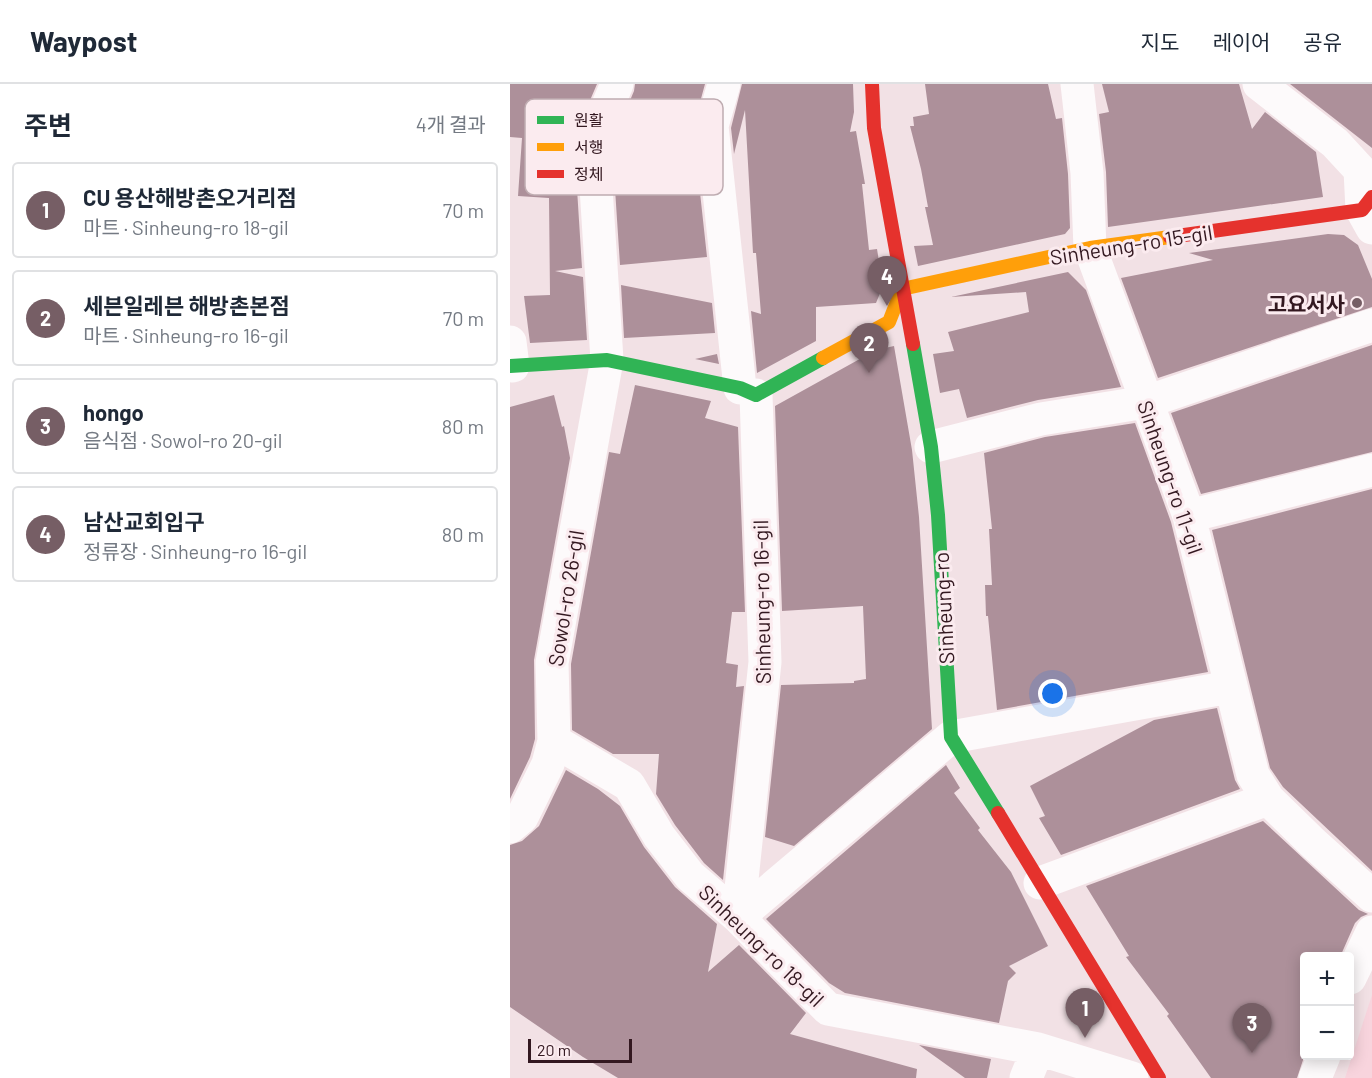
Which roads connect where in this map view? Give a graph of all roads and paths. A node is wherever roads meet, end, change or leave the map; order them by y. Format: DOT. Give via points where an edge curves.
graph roads {
  1 [pos="617,84"];
  2 [pos="724,84"];
  3 [pos="872,84"];
  4 [pos="1077,84"];
  5 [pos="1259,84"];
  6 [pos="611,99"];
  7 [pos="720,99"];
  8 [pos="596,195"];
  9 [pos="721,195"];
  10 [pos="1369,212"];
  11 [pos="1090,248"];
  12 [pos="902,289"];
  13 [pos="1372,325"];
  14 [pos="511,358"];
  15 [pos="607,360"];
  16 [pos="748,391"];
  17 [pos="1146,402"];
  18 [pos="932,447"];
  19 [pos="1372,470"];
  20 [pos="1188,516"];
  21 [pos="1230,687"];
  22 [pos="951,737"];
  23 [pos="554,741"];
  24 [pos="1268,799"];
  25 [pos="510,826"];
  26 [pos="1040,884"];
  27 [pos="1372,896"];
  28 [pos="738,917"];
  29 [pos="1372,932"];
  30 [pos="1354,970"];
  31 [pos="1322,1060"];
  32 [pos="1032,1064"];
  33 [pos="1132,1078"];
  34 [pos="1159,1078"];
  35 [pos="1315,1078"];
  1 -- 6 [label="street"];
  2 -- 7 [label="street"];
  3 -- 12 [label="street, Sinheung-ro" via="874,128"];
  4 -- 11 [label="street, Sinheung-ro 11-gil"];
  5 -- 10 [label="street" via="1335,143 1360,170"];
  8 -- 15 [label="street"];
  9 -- 16 [label="street"];
  10 -- 11 [label="street, Sinheung-ro 15-gil"];
  11 -- 12 [label="street, Sinheung-ro 15-gil"];
  11 -- 17 [label="street, Sinheung-ro 11-gil"];
  12 -- 16 [label="street" via="889,322"];
  12 -- 18 [label="street, Sinheung-ro"];
  13 -- 17 [label="street"];
  14 -- 15 [label="street"];
  15 -- 16 [label="street"];
  15 -- 23 [label="street, Sowol-ro 26-gil" via="552,663"];
  16 -- 28 [label="street, Sinheung-ro 16-gil" via="765,662"];
  17 -- 18 [label="street" via="1041,419"];
  17 -- 20 [label="street, Sinheung-ro 11-gil"];
  18 -- 22 [label="street, Sinheung-ro"];
  19 -- 20 [label="street"];
  20 -- 21 [label="street, Sinheung-ro 11-gil"];
  21 -- 22 [label="street"];
  21 -- 24 [label="street, Sinheung-ro 11-gil" via="1253,775"];
  22 -- 26 [label="street, Sinheung-ro"];
  22 -- 28 [label="street"];
  23 -- 25 [label="street, Sowol-ro 26-gil" via="548,764 522,817"];
  23 -- 28 [label="street, Sinheung-ro 18-gil" via="629,785 659,836 690,876"];
  24 -- 26 [label="street"];
  24 -- 27 [label="street, Sinheung-ro 11-gil"];
  26 -- 34 [label="street, Sinheung-ro"];
  28 -- 32 [label="street, Sinheung-ro 18-gil" via="828,1009"];
  29 -- 30 [label="street"];
  31 -- 35 [label="street"];
  32 -- 33 [label="street, Sinheung-ro 18-gil"];
}
